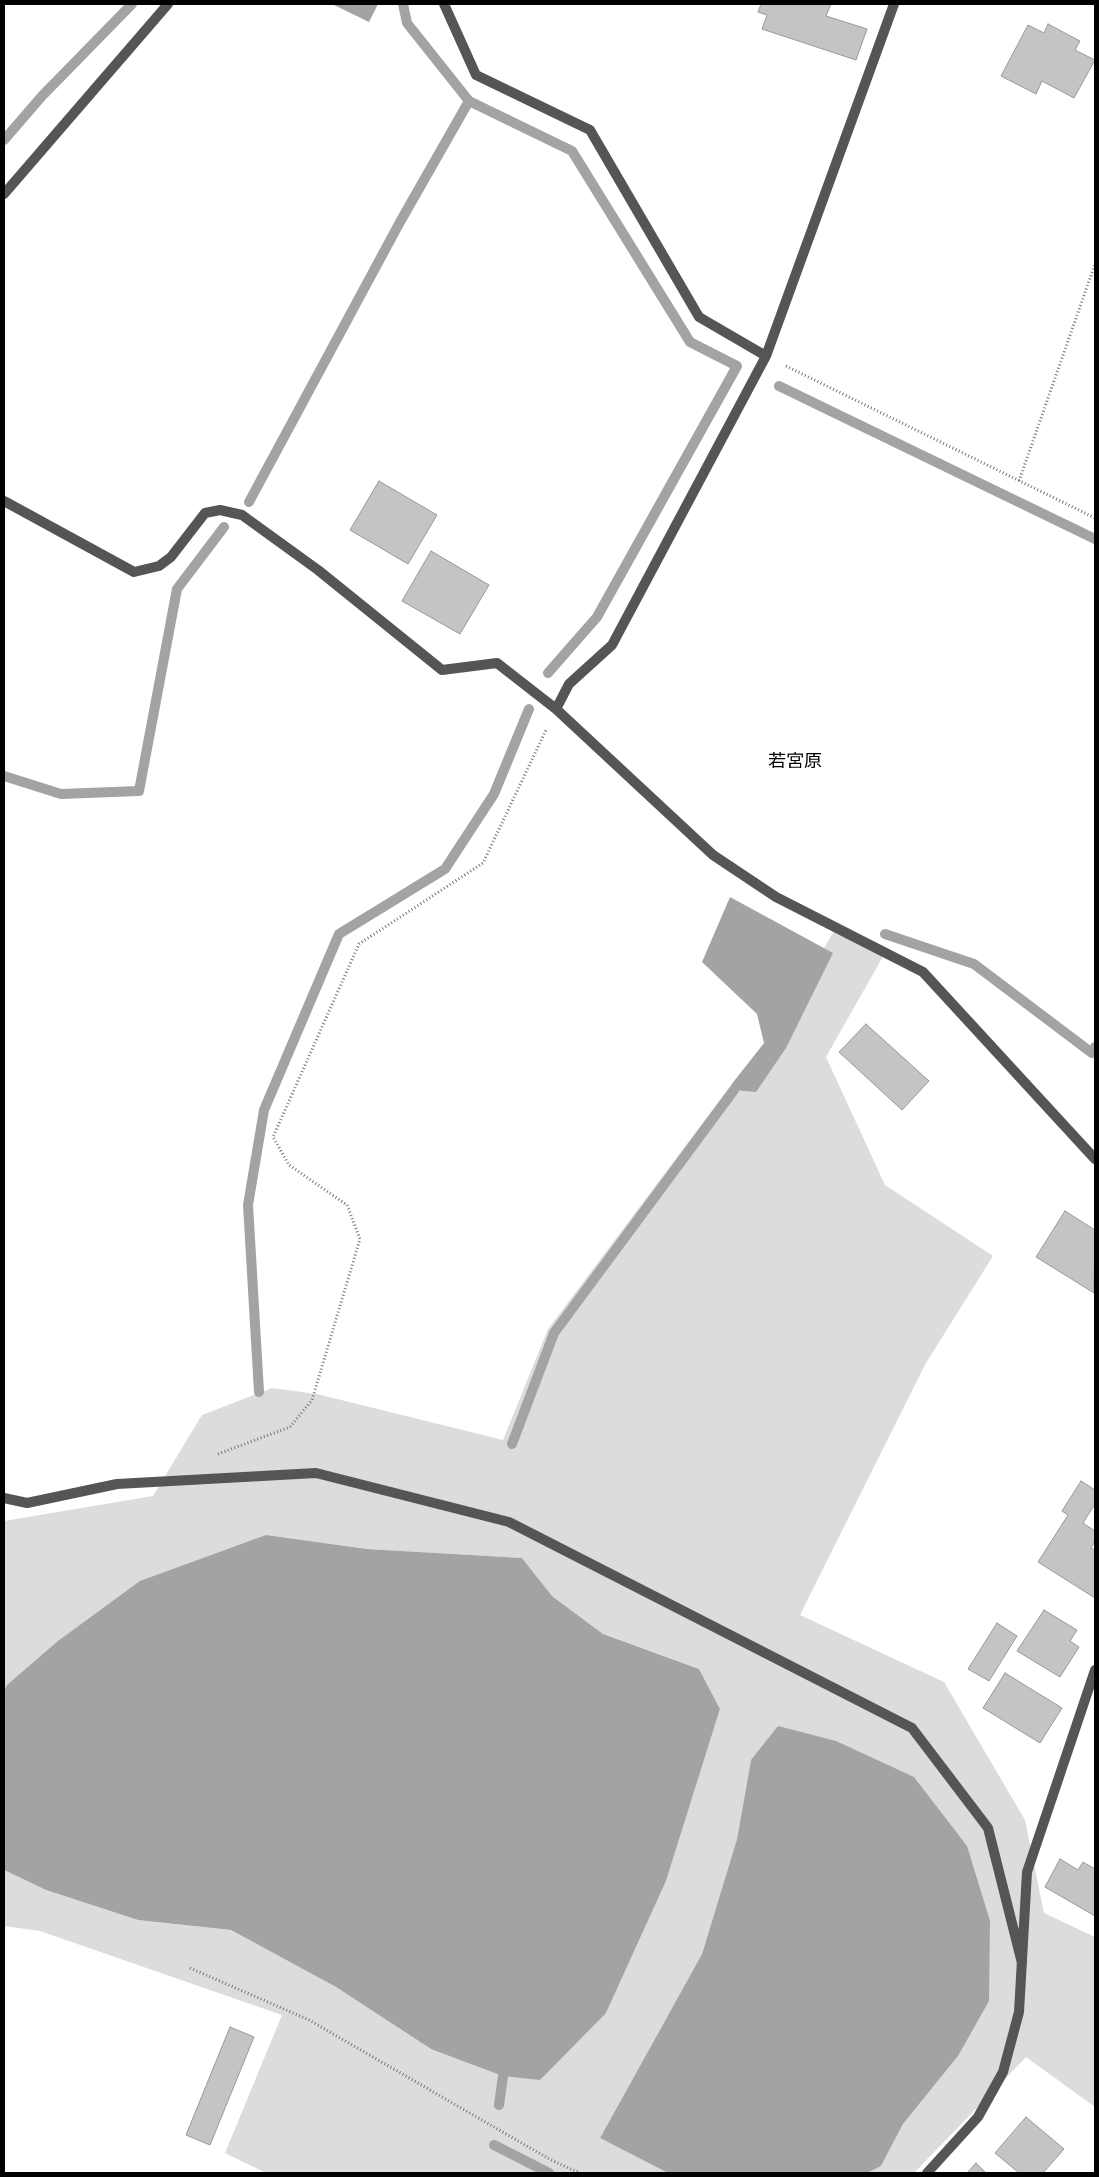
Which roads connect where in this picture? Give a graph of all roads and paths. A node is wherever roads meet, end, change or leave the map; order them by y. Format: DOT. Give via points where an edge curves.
graph roads {
  1 [pos="168,4"];
  2 [pos="444,4"];
  3 [pos="894,4"];
  4 [pos="4,194"];
  5 [pos="1095,264"];
  6 [pos="766,356"];
  7 [pos="1019,481"];
  8 [pos="4,501"];
  9 [pos="1095,518"];
  10 [pos="556,709"];
  11 [pos="1095,1159"];
  12 [pos="216,1455"];
  13 [pos="4,1498"];
  14 [pos="1095,1670"];
  15 [pos="1022,1963"];
  16 [pos="190,1968"];
  17 [pos="580,2173"];
  18 [pos="927,2173"];
  1 -- 4 [label="street"];
  2 -- 6 [label="street" via="476,76 590,130 699,317"];
  3 -- 6 [label="street"];
  5 -- 7 [label="path"];
  6 -- 7 [label="path"];
  6 -- 10 [label="street" via="612,645 569,684"];
  7 -- 9 [label="path"];
  8 -- 10 [label="street" via="134,572 158,566 171,557 205,513 220,510 242,515 318,570 442,670 497,663"];
  10 -- 11 [label="street" via="713,855 776,898 923,972"];
  10 -- 12 [label="path" via="483,863 359,944 273,1137 289,1166 346,1205 360,1239 312,1400 290,1427"];
  13 -- 15 [label="street" via="27,1503 117,1484 316,1473 509,1522 912,1728 988,1828"];
  14 -- 15 [label="street" via="1027,1872"];
  15 -- 18 [label="street" via="1019,2012 1003,2072 978,2117"];
  16 -- 17 [label="path" via="309,2020 551,2160"];
}
